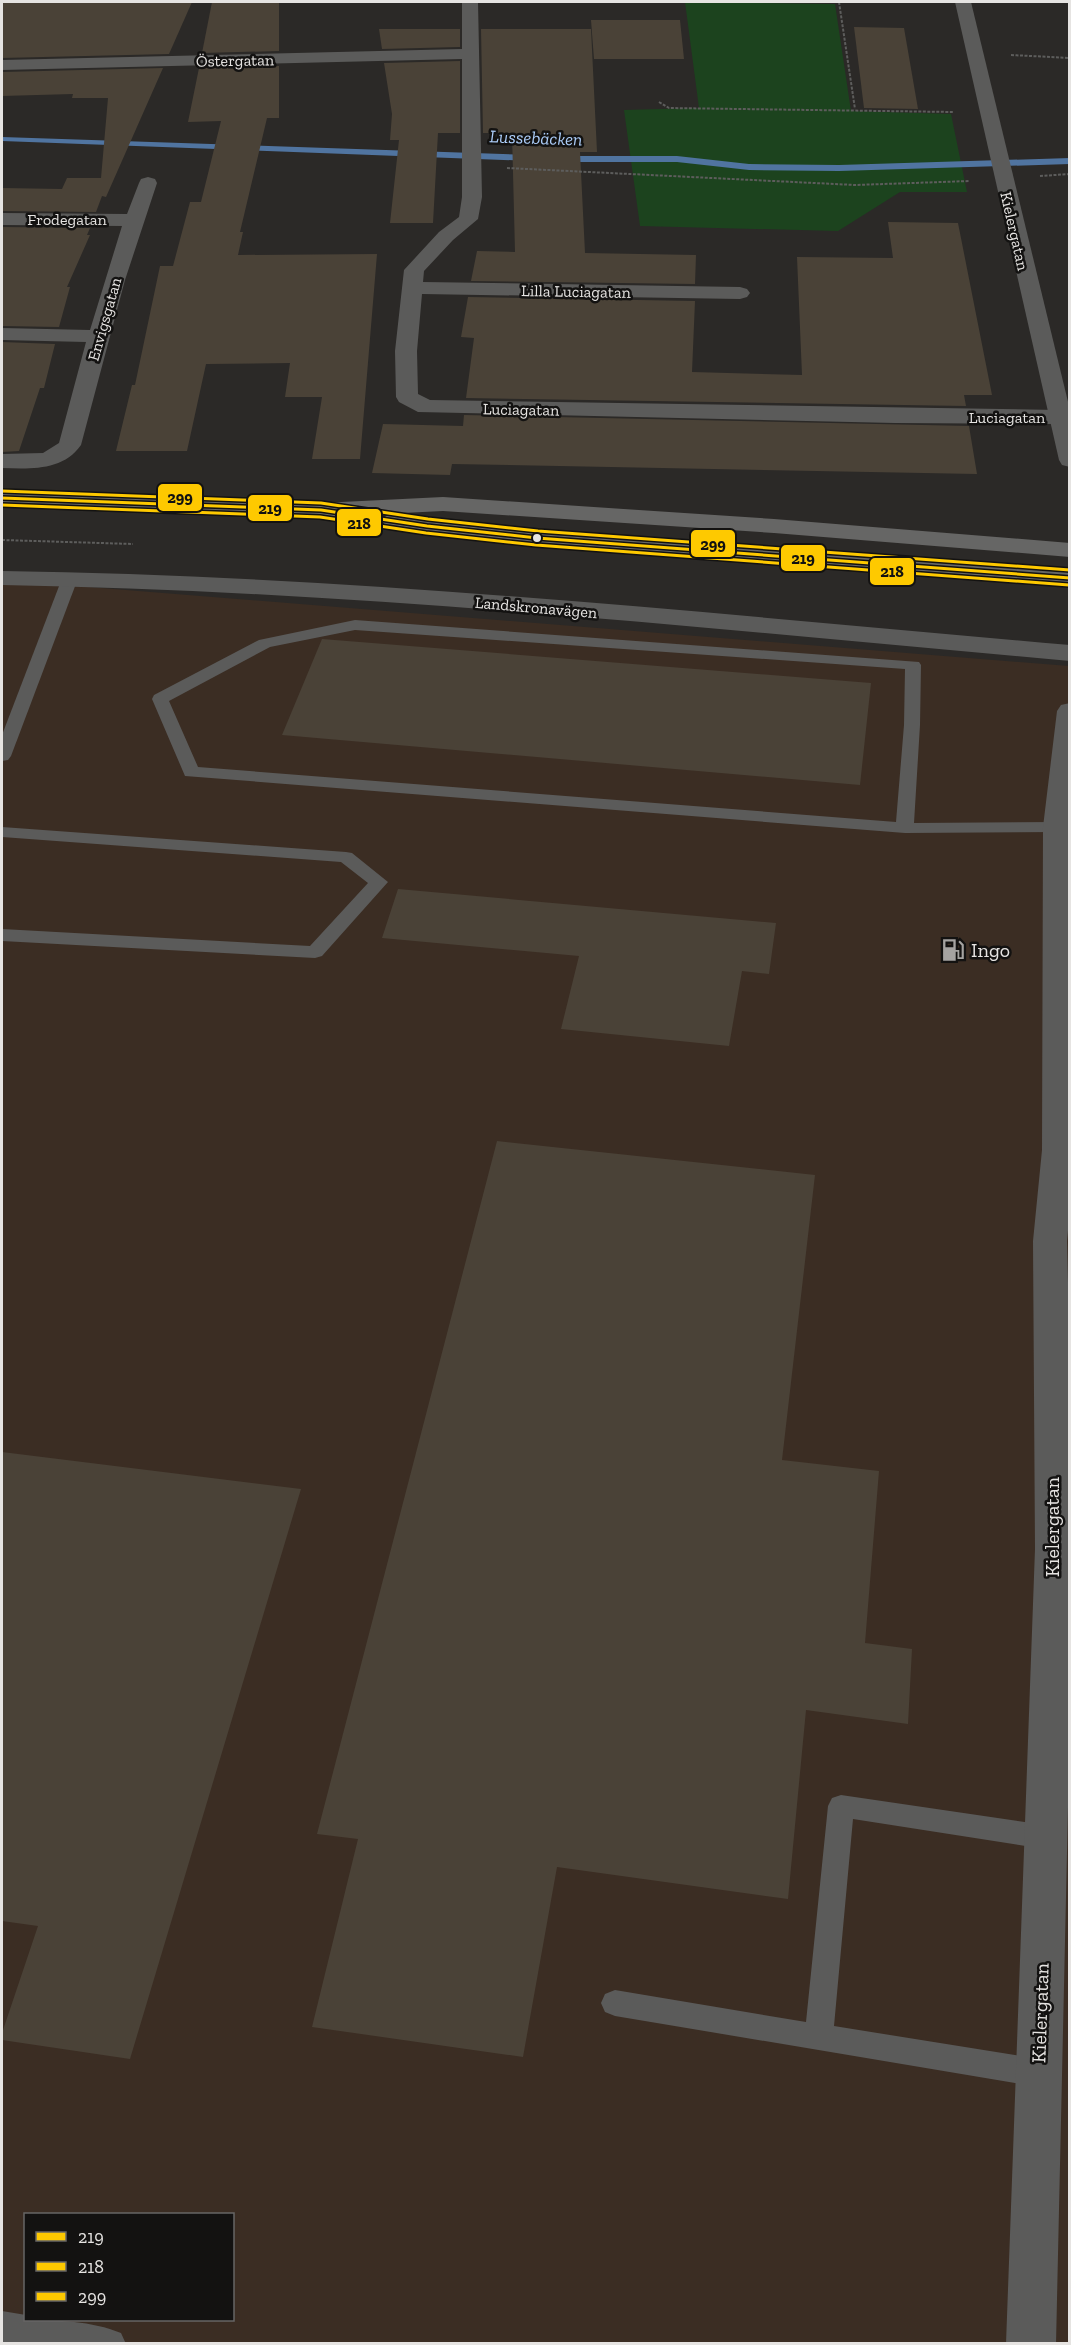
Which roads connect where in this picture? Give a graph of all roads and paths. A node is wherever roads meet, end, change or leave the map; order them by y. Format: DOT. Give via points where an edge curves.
graph roads {
  1 [pos="470,2"];
  2 [pos="839,2"];
  3 [pos="963,2"];
  4 [pos="974,53"];
  5 [pos="469,54"];
  6 [pos="1070,58"];
  7 [pos="2,65"];
  8 [pos="658,102"];
  9 [pos="855,109"];
  10 [pos="988,113"];
  11 [pos="472,160"];
  12 [pos="1001,168"];
  13 [pos="1070,174"];
  14 [pos="148,183"];
  15 [pos="2,219"];
  16 [pos="133,220"];
  17 [pos="412,288"];
  18 [pos="740,293"];
  19 [pos="2,334"];
  20 [pos="98,336"];
  21 [pos="1058,417"];
  22 [pos="1068,450"];
  23 [pos="2,461"];
  24 [pos="2,498"];
  25 [pos="321,510"];
  26 [pos="1070,550"];
  27 [pos="2,578"];
  28 [pos="1070,578"];
  29 [pos="69,580"];
  30 [pos="1070,653"];
  31 [pos="1070,711"];
  32 [pos="2,756"];
  33 [pos="1058,827"];
  34 [pos="905,828"];
  35 [pos="2,832"];
  36 [pos="2,935"];
  37 [pos="1062,1550"];
  38 [pos="1045,1837"];
  39 [pos="615,2003"];
  40 [pos="819,2037"];
  41 [pos="1039,2073"];
  42 [pos="2,2327"];
  43 [pos="110,2343"];
  44 [pos="1031,2343"];
  1 -- 5 [label="street, Luciagatan"];
  2 -- 9 [label="path"];
  3 -- 4 [label="street, Kielergatan"];
  4 -- 6 [label="path"];
  4 -- 10 [label="street, Kielergatan"];
  5 -- 7 [label="street, Östergatan"];
  5 -- 11 [label="street, Luciagatan"];
  8 -- 9 [label="path" via="669,108"];
  9 -- 10 [label="path"];
  10 -- 12 [label="street, Kielergatan"];
  11 -- 12 [label="path" via="855,185"];
  11 -- 17 [label="street, Luciagatan" via="468,219 414,270"];
  12 -- 13 [label="path"];
  12 -- 21 [label="street, Kielergatan"];
  14 -- 16 [label="street, Envigsgatan"];
  15 -- 16 [label="street, Frodegatan"];
  16 -- 20 [label="street, Envigsgatan"];
  17 -- 18 [label="street, Lilla Luciagatan"];
  17 -- 21 [label="street, Luciagatan" via="406,351 407,397 426,407"];
  19 -- 20 [label="street"];
  20 -- 23 [label="street, Envigsgatan" via="70,445 62,454 35,461"];
  21 -- 22 [label="street, Kielergatan"];
  24 -- 25 [label="main road"];
  25 -- 26 [label="main road" via="443,504"];
  25 -- 28 [label="main road" via="537,538"];
  27 -- 29 [label="street, Landskronavägen"];
  29 -- 30 [label="street, Landskronavägen" via="476,601"];
  29 -- 32 [label="lane"];
  31 -- 33 [label="street, Kielergatan"];
  33 -- 34 [label="lane"];
  33 -- 37 [label="street, Kielergatan" via="1058,1150 1050,1241"];
  34 -- 34 [label="lane" via="191,772 160,699 265,643 355,625 913,665"];
  35 -- 36 [label="lane" via="346,857 379,882 315,952"];
  37 -- 38 [label="street, Kielergatan"];
  38 -- 40 [label="lane" via="841,1806"];
  38 -- 41 [label="street, Kielergatan"];
  39 -- 40 [label="lane"];
  40 -- 41 [label="lane"];
  41 -- 44 [label="street, Kielergatan"];
  42 -- 43 [label="lane"];
}
